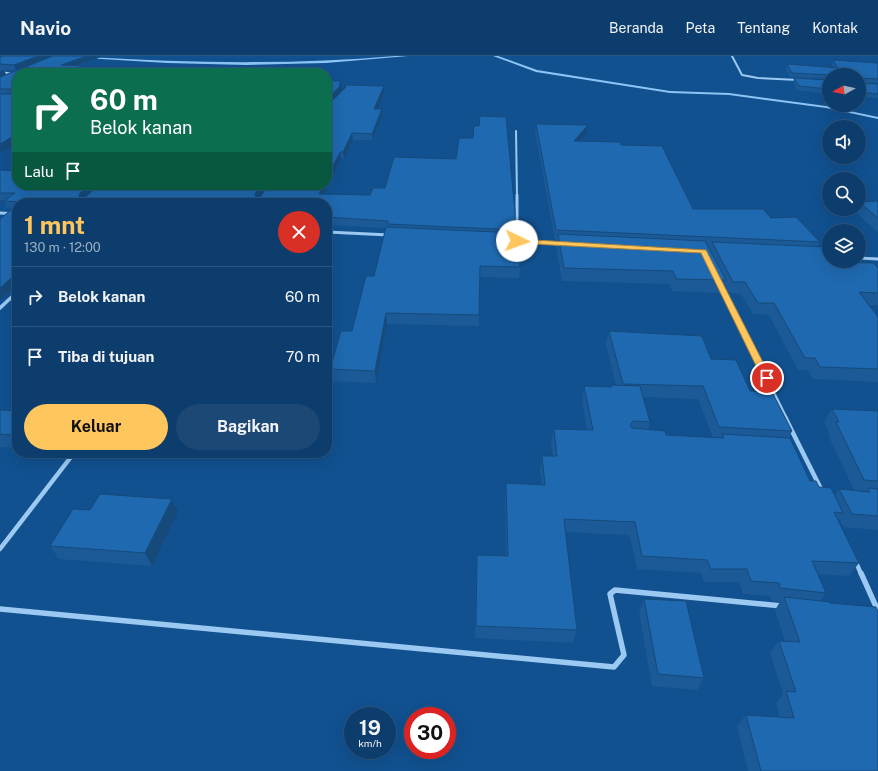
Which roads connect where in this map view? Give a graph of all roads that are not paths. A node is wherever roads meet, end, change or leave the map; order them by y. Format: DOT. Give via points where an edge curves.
graph roads {
  1 [pos="732,56"];
  2 [pos="0,72"];
  3 [pos="12,74"];
  4 [pos="801,80"];
  5 [pos="516,131"];
  6 [pos="0,213"];
  7 [pos="11,214"];
  8 [pos="5,218"];
  9 [pos="332,232"];
  10 [pos="390,235"];
  11 [pos="509,241"];
  12 [pos="517,241"];
  13 [pos="563,244"];
  14 [pos="866,258"];
  15 [pos="878,258"];
  16 [pos="718,280"];
  17 [pos="12,297"];
  18 [pos="0,308"];
  19 [pos="794,449"];
  20 [pos="802,449"];
  21 [pos="70,458"];
  22 [pos="824,494"];
  23 [pos="0,550"];
  24 [pos="852,556"];
  25 [pos="790,607"];
  26 [pos="0,609"];
  27 [pos="878,610"];
  28 [pos="870,615"];
  29 [pos="878,616"];
  1 -- 4 [label="street" via="742,75"];
  2 -- 3 [label="street"];
  5 -- 12 [label="street"];
  6 -- 7 [label="street"];
  7 -- 8 [label="street"];
  9 -- 10 [label="street"];
  11 -- 12 [label="street"];
  12 -- 13 [label="street"];
  14 -- 15 [label="street"];
  16 -- 20 [label="street"];
  17 -- 18 [label="street"];
  19 -- 20 [label="street"];
  20 -- 22 [label="street"];
  21 -- 23 [label="street"];
  24 -- 27 [label="street"];
  25 -- 26 [label="street" via="615,590 610,594 624,655 614,667"];
  28 -- 29 [label="street"];
}
